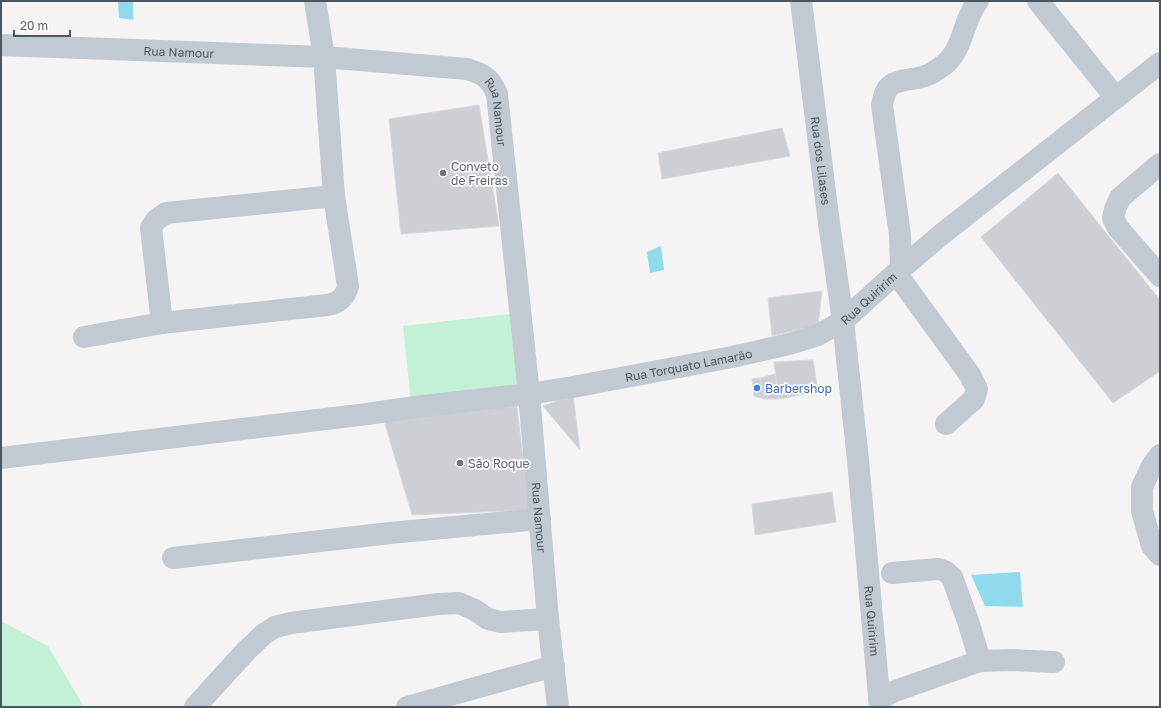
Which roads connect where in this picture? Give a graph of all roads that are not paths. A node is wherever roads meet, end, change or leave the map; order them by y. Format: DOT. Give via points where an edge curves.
graph roads {
  1 [pos="316,1"];
  2 [pos="801,1"];
  3 [pos="978,1"];
  4 [pos="1038,1"];
  5 [pos="1,45"];
  6 [pos="324,57"];
  7 [pos="1160,63"];
  8 [pos="1116,98"];
  9 [pos="1160,164"];
  10 [pos="334,196"];
  11 [pos="898,271"];
  12 [pos="1160,276"];
  13 [pos="843,321"];
  14 [pos="162,323"];
  15 [pos="84,337"];
  16 [pos="529,394"];
  17 [pos="946,424"];
  18 [pos="1160,455"];
  19 [pos="1,458"];
  20 [pos="540,519"];
  21 [pos="1160,555"];
  22 [pos="173,558"];
  23 [pos="892,573"];
  24 [pos="548,619"];
  25 [pos="980,661"];
  26 [pos="1054,662"];
  27 [pos="554,666"];
  28 [pos="879,703"];
  29 [pos="195,707"];
  30 [pos="407,707"];
  31 [pos="558,707"];
  1 -- 6 [label="street"];
  2 -- 13 [label="street, Rua dos Lilases"];
  3 -- 11 [label="street" via="970,14 954,56 942,67 925,76 890,85 885,94 882,105 900,235"];
  4 -- 8 [label="street"];
  5 -- 6 [label="street, Rua Namour"];
  6 -- 10 [label="street"];
  6 -- 16 [label="street, Rua Namour" via="467,69 482,73 492,83 497,94"];
  7 -- 8 [label="street, Rua Quiririm"];
  8 -- 11 [label="street, Rua Quiririm"];
  9 -- 12 [label="street" via="1120,198 1113,218 1118,228"];
  10 -- 14 [label="street" via="166,213 156,220 151,228"];
  10 -- 14 [label="street" via="348,286 342,299 327,305"];
  11 -- 13 [label="street, Rua Quiririm"];
  11 -- 17 [label="street" via="977,389 974,399"];
  13 -- 16 [label="street, Rua Torquato Lamarão" via="818,335 782,346"];
  13 -- 28 [label="street, Rua Quiririm"];
  14 -- 15 [label="street"];
  16 -- 19 [label="street, Rua Torquato Lamarão"];
  16 -- 20 [label="street, Rua Namour"];
  18 -- 21 [label="street" via="1142,487 1142,511 1152,546"];
  20 -- 22 [label="street"];
  20 -- 24 [label="street, Rua Namour"];
  23 -- 25 [label="street" via="938,569 952,577"];
  24 -- 27 [label="street, Rua Namour"];
  24 -- 29 [label="street" via="501,622 488,619 458,603 291,623 264,634 246,650"];
  25 -- 26 [label="street"];
  25 -- 28 [label="street" via="895,691"];
  27 -- 30 [label="street"];
  27 -- 31 [label="street, Rua Namour"];
}
